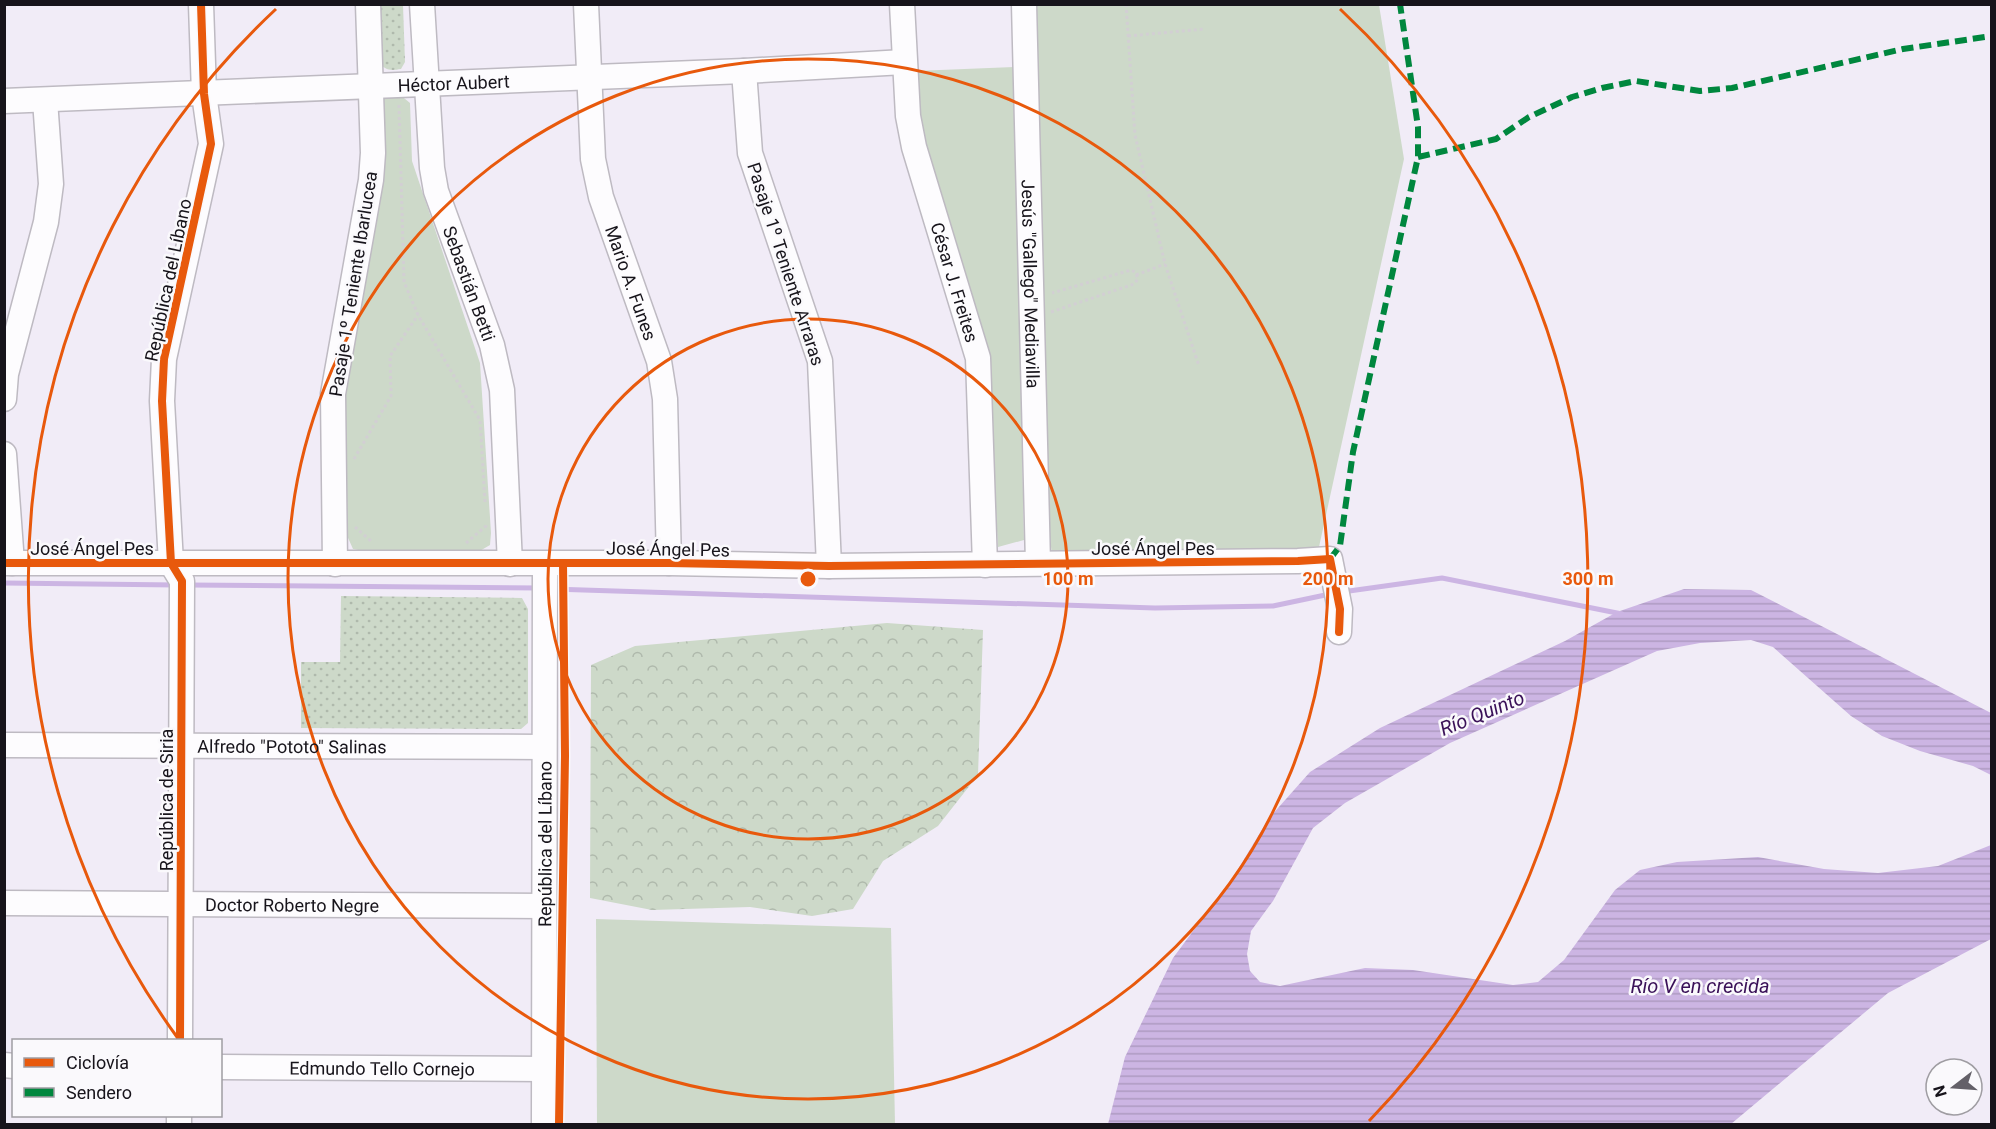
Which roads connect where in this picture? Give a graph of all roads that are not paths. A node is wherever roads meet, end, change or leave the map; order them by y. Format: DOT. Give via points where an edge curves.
graph roads {
  1 [pos="201,4"];
  2 [pos="368,4"];
  3 [pos="422,4"];
  4 [pos="586,4"];
  5 [pos="902,4"];
  6 [pos="1024,4"];
  7 [pos="904,62"];
  8 [pos="744,71"];
  9 [pos="587,77"];
  10 [pos="426,84"];
  11 [pos="372,86"];
  12 [pos="204,94"];
  13 [pos="45,100"];
  14 [pos="4,101"];
  15 [pos="4,399"];
  16 [pos="4,454"];
  17 [pos="8,563"];
  18 [pos="171,563"];
  19 [pos="669,563"];
  20 [pos="1038,563"];
  21 [pos="335,564"];
  22 [pos="510,564"];
  23 [pos="544,564"];
  24 [pos="985,565"];
  25 [pos="829,566"];
  26 [pos="1340,620"];
  27 [pos="4,745"];
  28 [pos="181,746"];
  29 [pos="544,747"];
  30 [pos="4,903"];
  31 [pos="181,904"];
  32 [pos="544,906"];
  33 [pos="180,1039"];
  34 [pos="222,1067"];
  35 [pos="544,1069"];
  36 [pos="544,1125"];
  1 -- 12 [label="street, República del Líbano"];
  2 -- 11 [label="street, Pasaje 1º Teniente Ibarlucea"];
  3 -- 10 [label="street, Sebastián Betti"];
  4 -- 9 [label="street, Mario A. Funes"];
  5 -- 7 [label="street, César J. Freites"];
  6 -- 20 [label="street, Jesús \"Gallego\" Mediavilla"];
  7 -- 8 [label="street, Héctor Aubert"];
  7 -- 24 [label="street, César J. Freites" via="914,147 978,358"];
  8 -- 9 [label="street, Héctor Aubert"];
  8 -- 25 [label="street, Pasaje 1º Teniente Arraras" via="750,153 820,361"];
  9 -- 10 [label="street, Héctor Aubert"];
  9 -- 19 [label="street, Mario A. Funes" via="593,159 601,197 659,361 664,399"];
  10 -- 11 [label="street, Héctor Aubert"];
  10 -- 22 [label="street, Sebastián Betti" via="436,191 492,345 501,390"];
  11 -- 12 [label="street, Héctor Aubert"];
  11 -- 21 [label="street, Pasaje 1º Teniente Ibarlucea" via="371,180 333,394"];
  12 -- 13 [label="street, Héctor Aubert"];
  12 -- 18 [label="street, República del Líbano" via="211,144 164,359 162,400"];
  13 -- 14 [label="street, Héctor Aubert"];
  13 -- 15 [label="street" via="51,184 46,222 6,374"];
  16 -- 17 [label="street"];
  17 -- 18 [label="street, José Ángel Pes"];
  18 -- 21 [label="street, José Ángel Pes"];
  18 -- 28 [label="street, República de Siria" via="182,581"];
  19 -- 23 [label="street, José Ángel Pes"];
  19 -- 25 [label="street, José Ángel Pes"];
  20 -- 24 [label="street, José Ángel Pes"];
  20 -- 26 [label="street, José Ángel Pes" via="1298,561 1332,565"];
  21 -- 22 [label="street, José Ángel Pes"];
  22 -- 23 [label="street, José Ángel Pes"];
  23 -- 29 [label="street, República del Líbano"];
  24 -- 25 [label="street, José Ángel Pes"];
  27 -- 28 [label="street, Alfredo \"Pototo\" Salinas"];
  28 -- 29 [label="street, Alfredo \"Pototo\" Salinas"];
  28 -- 31 [label="street, República de Siria"];
  29 -- 32 [label="street, República del Líbano"];
  30 -- 31 [label="street, Doctor Roberto Negre"];
  31 -- 32 [label="street, Doctor Roberto Negre"];
  31 -- 33 [label="street, República de Siria"];
  32 -- 35 [label="street, República del Líbano"];
  34 -- 35 [label="street, Edmundo Tello Cornejo"];
  35 -- 36 [label="street, República del Líbano"];
}
